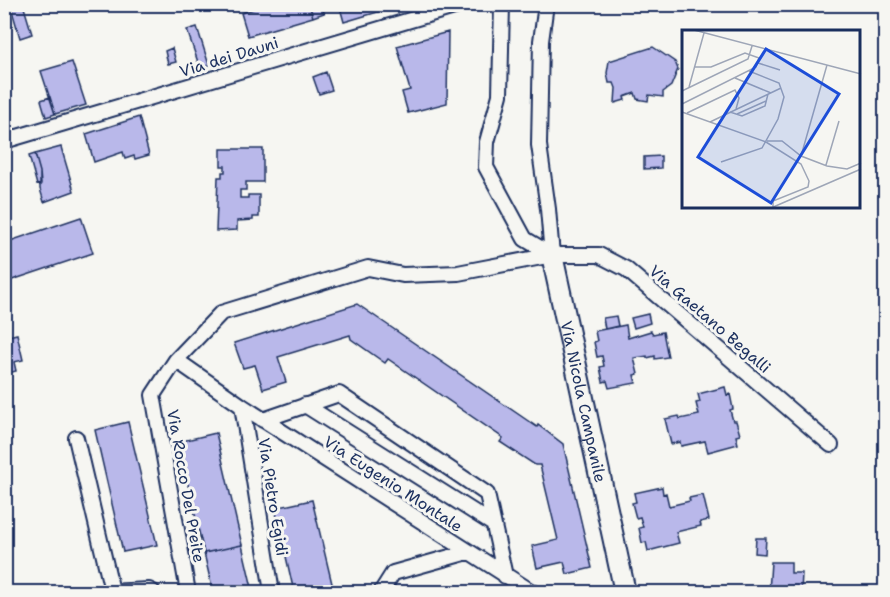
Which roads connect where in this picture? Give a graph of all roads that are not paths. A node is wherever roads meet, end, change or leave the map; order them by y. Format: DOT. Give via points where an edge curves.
graph roads {
  1 [pos="464,4"];
  2 [pos="502,4"];
  3 [pos="546,4"];
  4 [pos="4,141"];
  5 [pos="552,255"];
  6 [pos="368,268"];
  7 [pos="176,360"];
  8 [pos="304,405"];
  9 [pos="242,406"];
  10 [pos="263,420"];
  11 [pos="76,438"];
  12 [pos="831,445"];
  13 [pos="493,524"];
  14 [pos="468,552"];
  15 [pos="505,576"];
  16 [pos="110,592"];
  17 [pos="153,592"];
  18 [pos="188,592"];
  19 [pos="272,592"];
  20 [pos="381,592"];
  21 [pos="532,592"];
  22 [pos="625,592"];
  1 -- 4 [label="street, Via dei Dauni"];
  2 -- 5 [label="street" via="500,95 487,142 486,166 525,239"];
  3 -- 5 [label="street, Via Nicola Campanile" via="541,41 539,145"];
  5 -- 6 [label="street, Via Gaetano Begalli" via="458,273 403,275"];
  5 -- 12 [label="street, Via Gaetano Begalli" via="599,255 626,269"];
  5 -- 22 [label="street, Via Nicola Campanile"];
  6 -- 7 [label="street, Via Rocco Del Preite" via="221,313"];
  7 -- 9 [label="street, Via Eugenio Montale"];
  7 -- 18 [label="street, Via Rocco Del Preite" via="153,395"];
  8 -- 10 [label="street"];
  8 -- 13 [label="street, Via Eugenio Montale"];
  8 -- 13 [label="street" via="339,394 488,494"];
  9 -- 10 [label="street, Via Eugenio Montale"];
  9 -- 19 [label="street, Via Pietro Egidi"];
  10 -- 14 [label="street, Via Eugenio Montale"];
  11 -- 16 [label="street"];
  13 -- 15 [label="street"];
  14 -- 15 [label="street, Via Eugenio Montale"];
  14 -- 20 [label="street" via="393,573"];
  15 -- 21 [label="street, Via Eugenio Montale"];
  16 -- 17 [label="street"];
}
